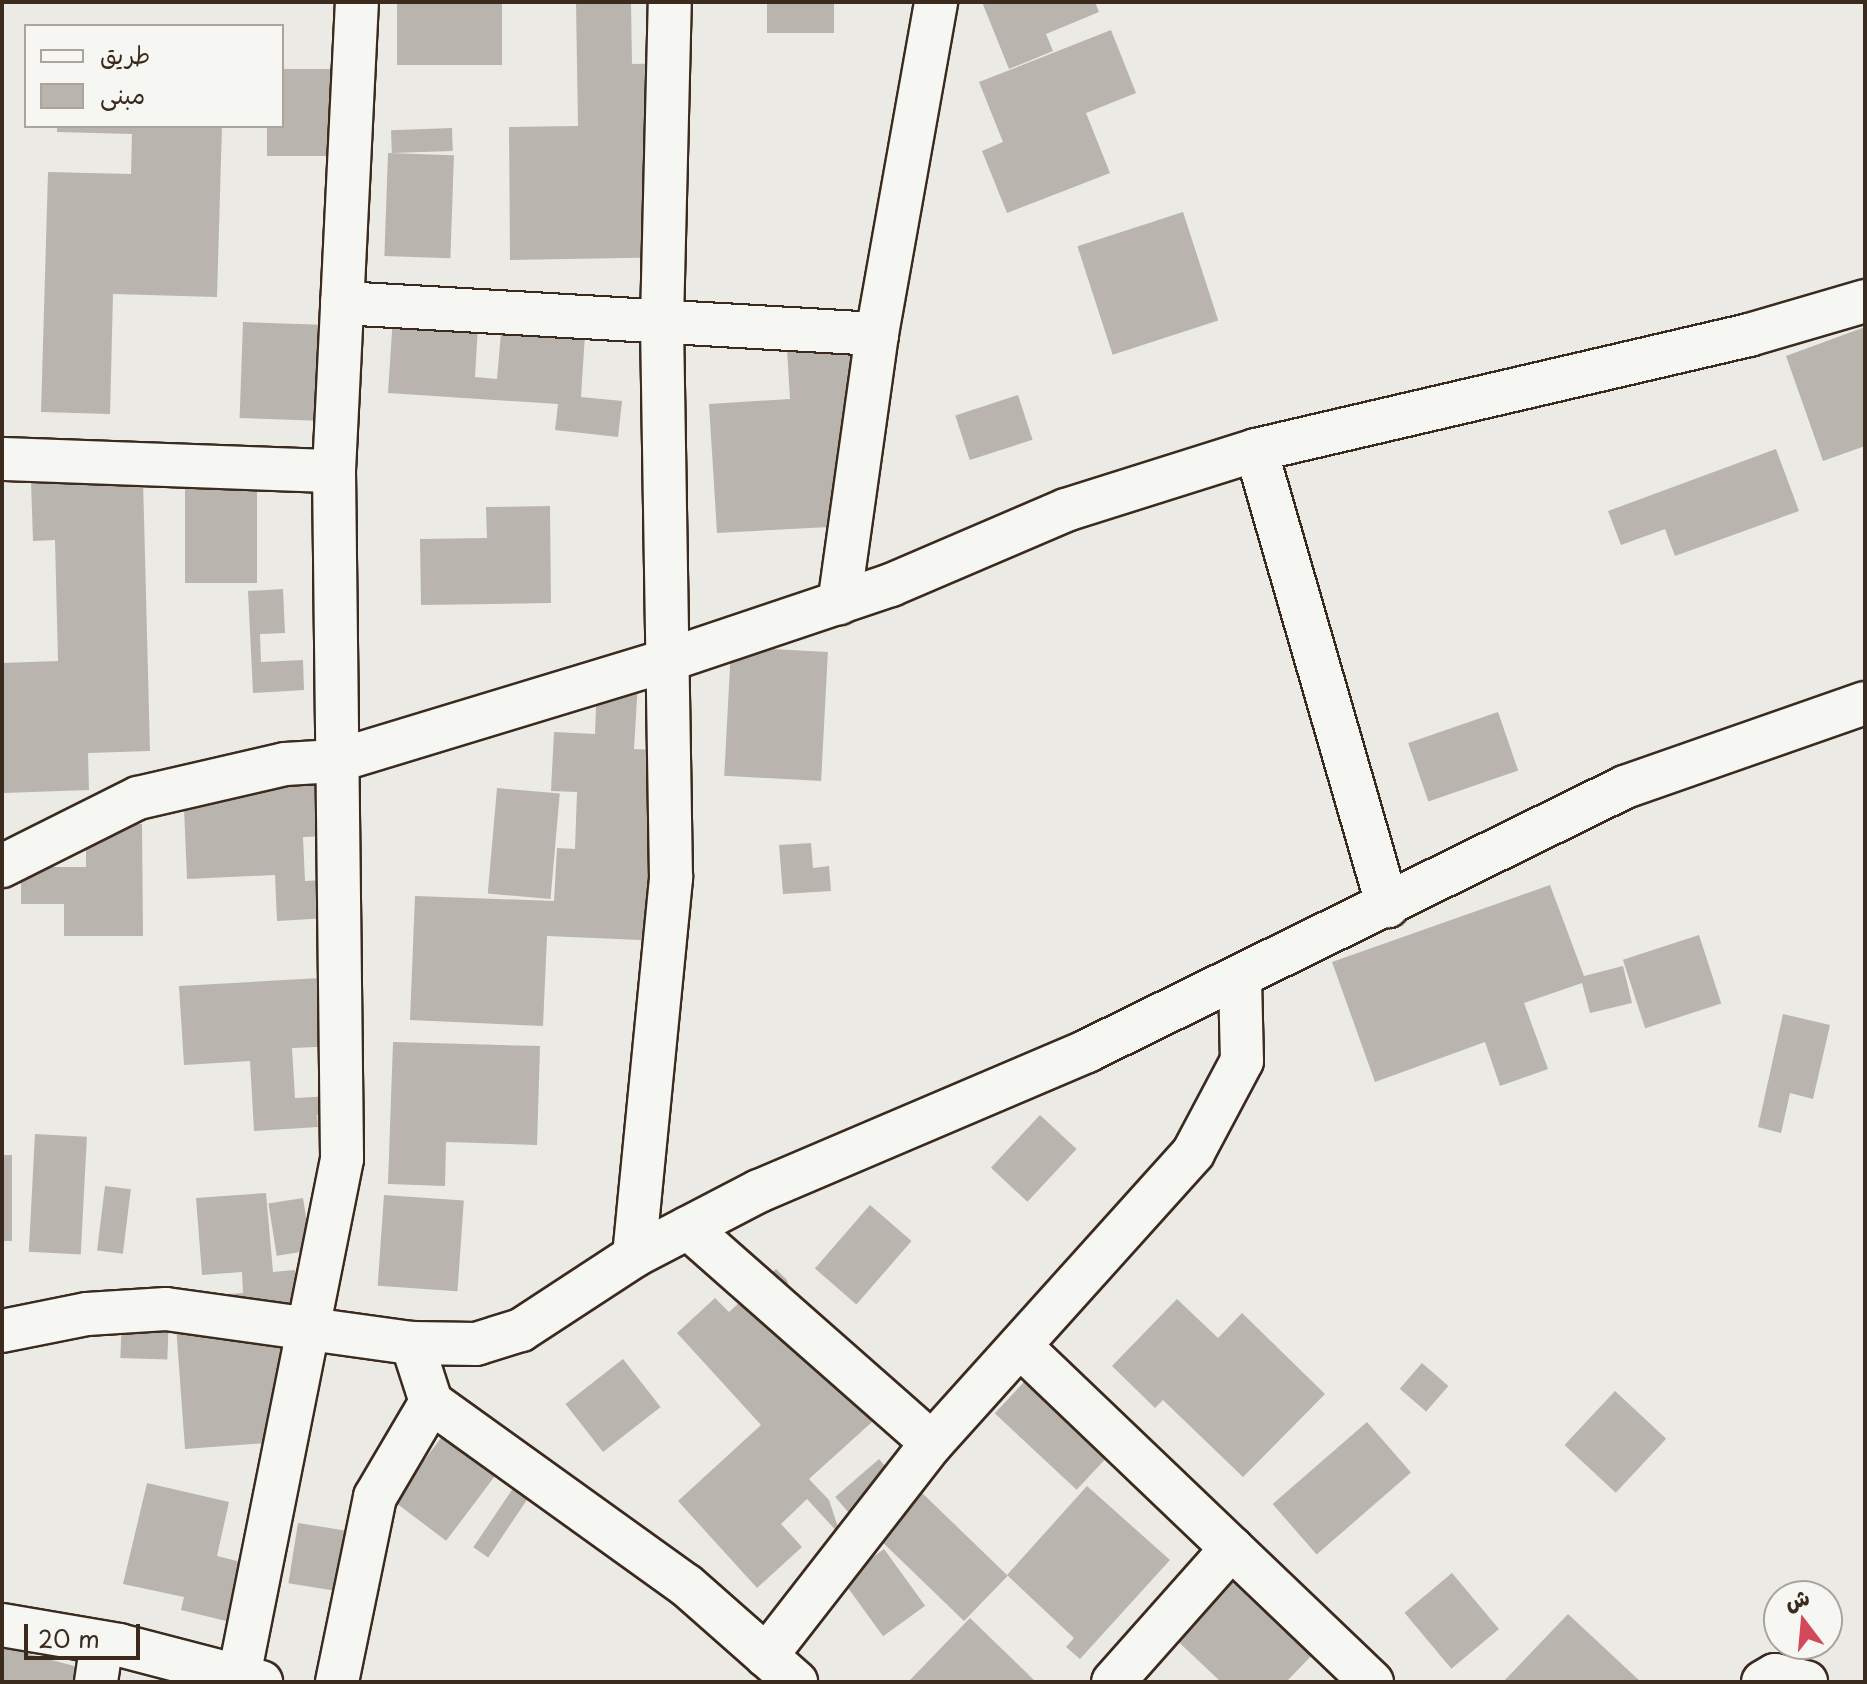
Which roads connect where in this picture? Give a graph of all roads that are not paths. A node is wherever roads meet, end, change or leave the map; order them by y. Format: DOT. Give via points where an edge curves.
graph roads {
  1 [pos="357,2"];
  2 [pos="670,2"];
  3 [pos="936,2"];
  4 [pos="1865,301"];
  5 [pos="342,303"];
  6 [pos="662,321"];
  7 [pos="877,334"];
  8 [pos="1256,450"];
  9 [pos="2,459"];
  10 [pos="334,471"];
  11 [pos="839,603"];
  12 [pos="668,660"];
  13 [pos="1865,703"];
  14 [pos="336,761"];
  15 [pos="2,866"];
  16 [pos="1388,906"];
  17 [pos="1240,978"];
  18 [pos="688,1228"];
  19 [pos="634,1256"];
  20 [pos="308,1327"];
  21 [pos="2,1331"];
  22 [pos="412,1343"];
  23 [pos="1020,1346"];
  24 [pos="431,1402"];
  25 [pos="932,1443"];
  26 [pos="1232,1548"];
  27 [pos="2,1625"];
  28 [pos="102,1642"];
  29 [pos="781,1669"];
  30 [pos="250,1679"];
  31 [pos="96,1682"];
  32 [pos="337,1682"];
  33 [pos="1113,1682"];
  34 [pos="1372,1682"];
  35 [pos="1763,1682"];
  36 [pos="1806,1682"];
  1 -- 5 [label="street"];
  2 -- 6 [label="street"];
  3 -- 7 [label="street"];
  4 -- 8 [label="street" via="1749,335"];
  5 -- 6 [label="street"];
  5 -- 10 [label="street"];
  6 -- 7 [label="street"];
  6 -- 12 [label="street"];
  7 -- 11 [label="street"];
  8 -- 11 [label="street" via="1066,510"];
  8 -- 16 [label="street"];
  9 -- 10 [label="street"];
  10 -- 14 [label="street"];
  11 -- 12 [label="street"];
  12 -- 14 [label="street"];
  12 -- 19 [label="street" via="671,878"];
  13 -- 16 [label="street" via="1625,787"];
  14 -- 15 [label="street" via="285,764 138,798"];
  14 -- 20 [label="street" via="342,1159"];
  16 -- 17 [label="street"];
  17 -- 18 [label="street"];
  17 -- 23 [label="street" via="1242,1061 1228,1096 1193,1153"];
  18 -- 19 [label="street"];
  18 -- 25 [label="street"];
  19 -- 22 [label="street" via="521,1330 476,1344"];
  20 -- 21 [label="street" via="166,1309 87,1314"];
  20 -- 22 [label="street"];
  20 -- 30 [label="street"];
  22 -- 24 [label="street"];
  23 -- 25 [label="street"];
  23 -- 26 [label="street"];
  24 -- 29 [label="street" via="686,1585"];
  24 -- 32 [label="street" via="375,1497"];
  25 -- 29 [label="street"];
  26 -- 33 [label="street"];
  26 -- 34 [label="street"];
  27 -- 28 [label="street"];
  28 -- 30 [label="street"];
  28 -- 31 [label="street"];
  35 -- 36 [label="street" via="1775,1675"];
}
